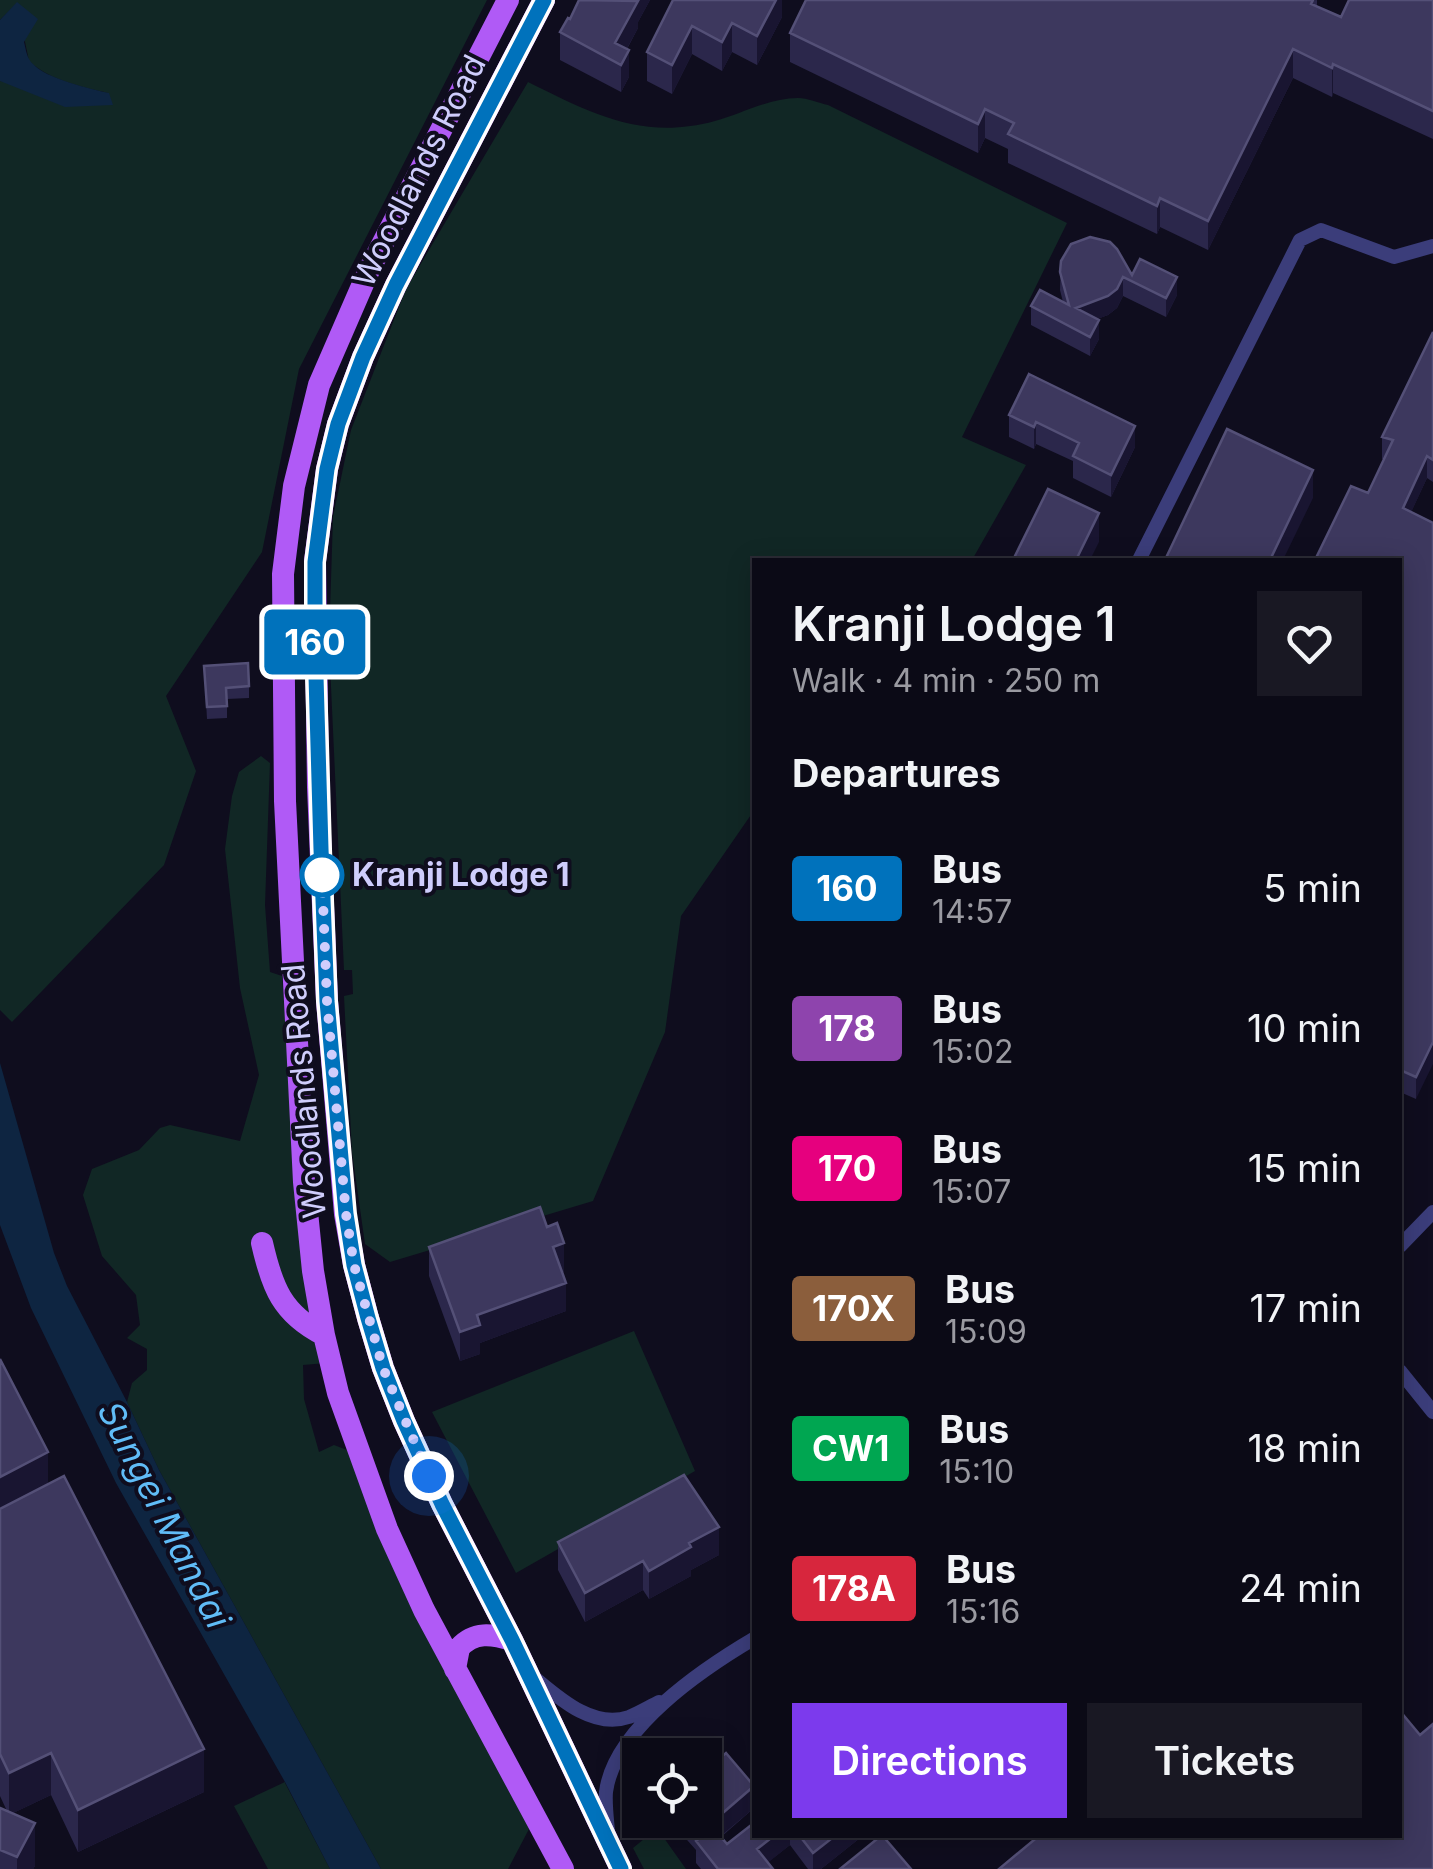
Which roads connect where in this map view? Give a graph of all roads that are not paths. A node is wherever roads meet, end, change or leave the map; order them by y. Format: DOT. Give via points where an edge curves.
graph roads {
  1 [pos="508,0"];
  2 [pos="544,0"];
  3 [pos="1433,246"];
  4 [pos="1140,558"];
  5 [pos="1433,1212"];
  6 [pos="262,1243"];
  7 [pos="1402,1244"];
  8 [pos="324,1336"];
  9 [pos="1402,1373"];
  10 [pos="1433,1412"];
  11 [pos="512,1640"];
  12 [pos="752,1640"];
  13 [pos="455,1668"];
  14 [pos="528,1672"];
  15 [pos="668,1698"];
  16 [pos="608,1842"];
  17 [pos="563,1869"];
  18 [pos="621,1869"];
  1 -- 8 [label="main road, Woodlands Road" via="333,350 315,400 288,529 288,881 304,1182"];
  2 -- 11 [label="main road, Woodlands Road" via="363,357 327,469 315,562 327,1001 354,1265 404,1421"];
  3 -- 4 [label="street" via="1394,257 1322,230 1300,240"];
  5 -- 7 [label="street"];
  6 -- 8 [label="main road" via="282,1301"];
  8 -- 13 [label="main road, Woodlands Road" via="387,1529"];
  9 -- 10 [label="street"];
  11 -- 13 [label="main road" via="475,1636 459,1648"];
  11 -- 14 [label="main road, Woodlands Road"];
  12 -- 15 [label="street"];
  13 -- 17 [label="main road, Woodlands Road"];
  14 -- 15 [label="street" via="594,1717 627,1718"];
  14 -- 16 [label="main road, Woodlands Road"];
  15 -- 16 [label="street" via="612,1769"];
  16 -- 18 [label="main road, Woodlands Road"];
}
